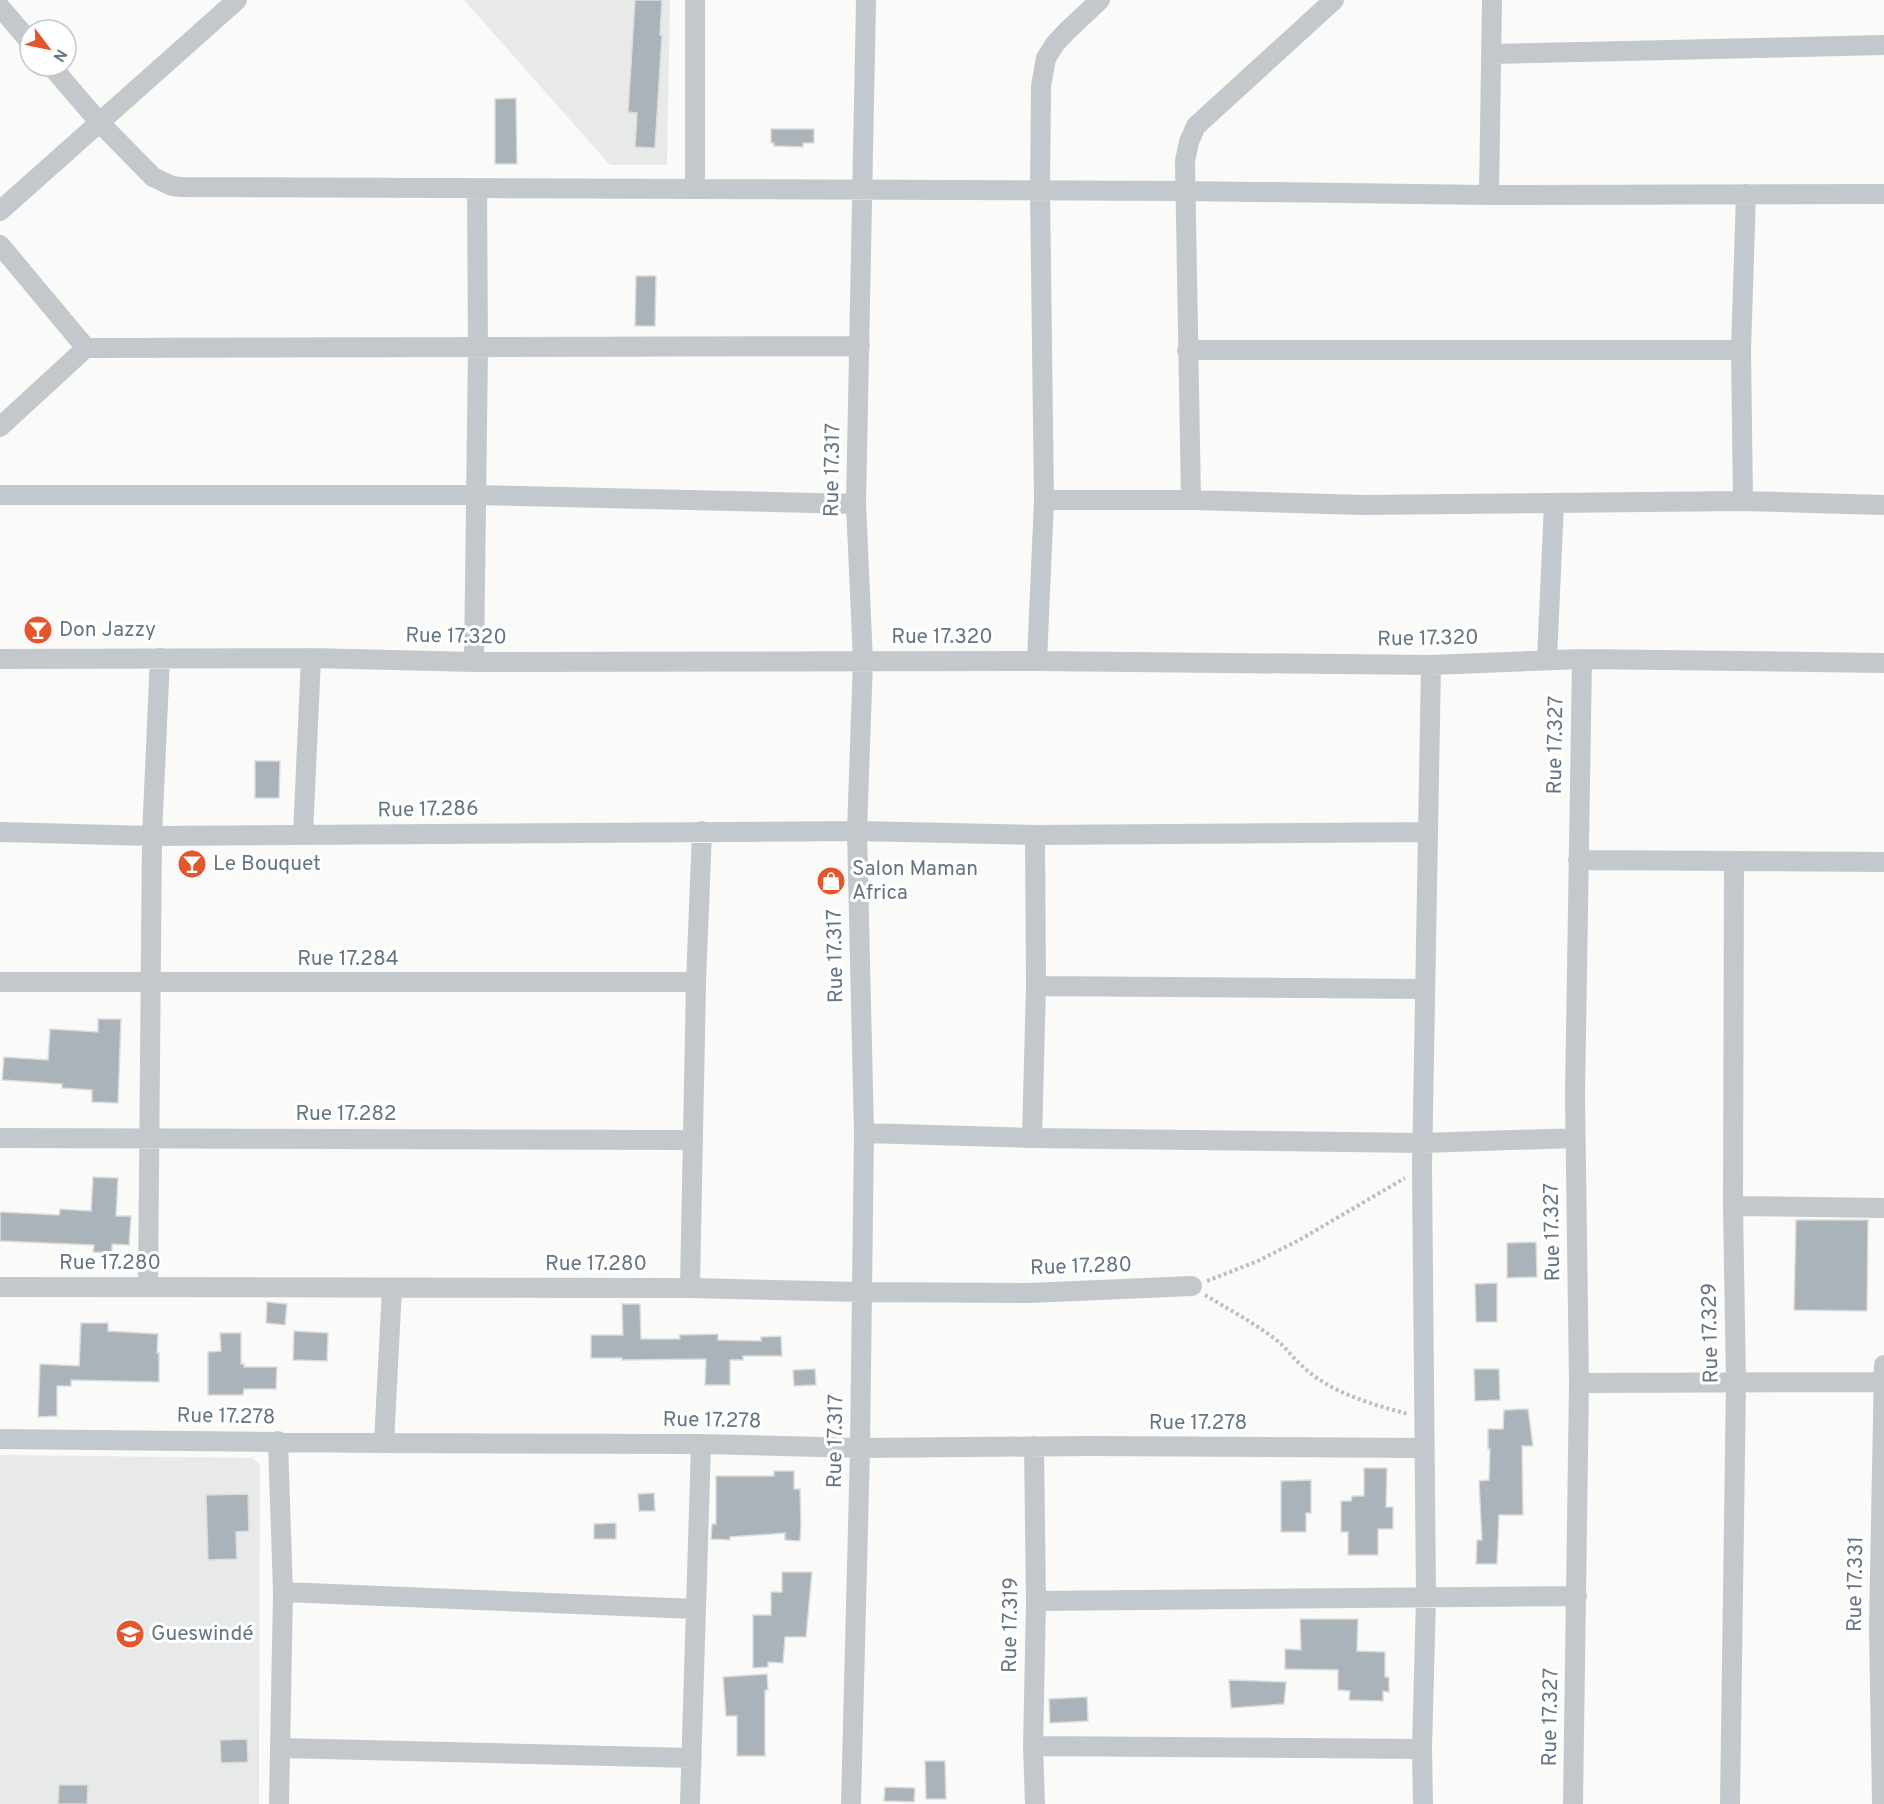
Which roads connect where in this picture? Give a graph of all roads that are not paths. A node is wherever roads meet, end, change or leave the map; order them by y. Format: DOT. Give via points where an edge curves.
graph roads {
  1 [pos="237,0"];
  2 [pos="695,0"];
  3 [pos="866,0"];
  4 [pos="1100,0"];
  5 [pos="1334,0"];
  6 [pos="1492,0"];
  7 [pos="0,7"];
  8 [pos="18,28"];
  9 [pos="1884,45"];
  10 [pos="1491,54"];
  11 [pos="61,78"];
  12 [pos="100,123"];
  13 [pos="695,188"];
  14 [pos="477,189"];
  15 [pos="861,190"];
  16 [pos="1040,191"];
  17 [pos="1187,191"];
  18 [pos="1746,194"];
  19 [pos="1884,194"];
  20 [pos="1489,195"];
  21 [pos="0,211"];
  22 [pos="0,245"];
  23 [pos="860,346"];
  24 [pos="86,348"];
  25 [pos="478,348"];
  26 [pos="1187,350"];
  27 [pos="1741,350"];
  28 [pos="0,427"];
  29 [pos="0,495"];
  30 [pos="476,495"];
  31 [pos="1044,500"];
  32 [pos="1191,500"];
  33 [pos="1743,501"];
  34 [pos="856,504"];
  35 [pos="1554,504"];
  36 [pos="1884,505"];
  37 [pos="160,658"];
  38 [pos="311,658"];
  39 [pos="0,659"];
  40 [pos="1547,660"];
  41 [pos="1582,660"];
  42 [pos="863,661"];
  43 [pos="474,662"];
  44 [pos="1037,662"];
  45 [pos="1884,663"];
  46 [pos="1431,665"];
  47 [pos="702,831"];
  48 [pos="857,831"];
  49 [pos="0,832"];
  50 [pos="1428,832"];
  51 [pos="303,835"];
  52 [pos="1035,835"];
  53 [pos="152,836"];
  54 [pos="1578,860"];
  55 [pos="1734,861"];
  56 [pos="1884,862"];
  57 [pos="0,982"];
  58 [pos="696,982"];
  59 [pos="150,983"];
  60 [pos="1036,986"];
  61 [pos="1424,989"];
  62 [pos="864,1133"];
  63 [pos="0,1138"];
  64 [pos="150,1138"];
  65 [pos="1032,1138"];
  66 [pos="1575,1138"];
  67 [pos="692,1140"];
  68 [pos="1423,1143"];
  69 [pos="1733,1206"];
  70 [pos="1884,1208"];
  71 [pos="1192,1286"];
  72 [pos="0,1287"];
  73 [pos="148,1287"];
  74 [pos="392,1288"];
  75 [pos="690,1288"];
  76 [pos="862,1292"];
  77 [pos="1884,1365"];
  78 [pos="1736,1382"];
  79 [pos="1884,1382"];
  80 [pos="1579,1383"];
  81 [pos="0,1439"];
  82 [pos="278,1441"];
  83 [pos="384,1443"];
  84 [pos="701,1444"];
  85 [pos="1034,1446"];
  86 [pos="860,1448"];
  87 [pos="1423,1448"];
  88 [pos="283,1592"];
  89 [pos="1576,1596"];
  90 [pos="1426,1598"];
  91 [pos="1036,1601"];
  92 [pos="695,1609"];
  93 [pos="1033,1746"];
  94 [pos="281,1748"];
  95 [pos="1422,1749"];
  96 [pos="692,1758"];
  97 [pos="279,1804"];
  98 [pos="690,1804"];
  99 [pos="851,1804"];
  100 [pos="1035,1804"];
  101 [pos="1423,1804"];
  102 [pos="1573,1804"];
  103 [pos="1730,1804"];
  104 [pos="1882,1804"];
  1 -- 12 [label="street"];
  2 -- 13 [label="street"];
  3 -- 15 [label="street, Rue 17.317"];
  4 -- 16 [label="street" via="1066,32 1046,58 1041,86"];
  5 -- 17 [label="street" via="1196,126 1185,160"];
  6 -- 10 [label="street"];
  7 -- 8 [label="street"];
  9 -- 10 [label="street"];
  10 -- 20 [label="street"];
  11 -- 12 [label="street"];
  12 -- 14 [label="street" via="153,177 172,186"];
  12 -- 21 [label="street"];
  13 -- 14 [label="street"];
  13 -- 15 [label="street"];
  14 -- 25 [label="street"];
  15 -- 16 [label="street"];
  15 -- 23 [label="street, Rue 17.317"];
  16 -- 17 [label="street"];
  16 -- 31 [label="street"];
  17 -- 20 [label="street"];
  17 -- 26 [label="street"];
  18 -- 19 [label="street"];
  18 -- 20 [label="street"];
  18 -- 27 [label="street"];
  22 -- 24 [label="street"];
  23 -- 25 [label="street"];
  23 -- 34 [label="street, Rue 17.317"];
  24 -- 25 [label="street"];
  24 -- 28 [label="street"];
  25 -- 30 [label="street"];
  26 -- 27 [label="street"];
  26 -- 32 [label="street"];
  27 -- 33 [label="street"];
  29 -- 30 [label="street"];
  30 -- 34 [label="street"];
  30 -- 43 [label="street"];
  31 -- 32 [label="street"];
  31 -- 44 [label="street"];
  32 -- 35 [label="street" via="1364,505"];
  33 -- 35 [label="street"];
  33 -- 36 [label="street"];
  34 -- 42 [label="street, Rue 17.317"];
  35 -- 40 [label="street"];
  37 -- 38 [label="street, Rue 17.320"];
  37 -- 39 [label="street, Rue 17.320"];
  37 -- 53 [label="street"];
  38 -- 43 [label="street, Rue 17.320"];
  38 -- 51 [label="street"];
  40 -- 41 [label="street, Rue 17.320"];
  40 -- 46 [label="street, Rue 17.320"];
  41 -- 45 [label="street, Rue 17.320"];
  41 -- 54 [label="street, Rue 17.327"];
  42 -- 43 [label="street, Rue 17.320"];
  42 -- 44 [label="street, Rue 17.320"];
  42 -- 48 [label="street, Rue 17.317"];
  44 -- 46 [label="street, Rue 17.320"];
  46 -- 50 [label="street"];
  47 -- 48 [label="street, Rue 17.286"];
  47 -- 51 [label="street, Rue 17.286"];
  47 -- 58 [label="street"];
  48 -- 52 [label="street, Rue 17.286"];
  48 -- 62 [label="street, Rue 17.317"];
  49 -- 53 [label="street, Rue 17.286"];
  50 -- 52 [label="street, Rue 17.286"];
  50 -- 61 [label="street"];
  51 -- 53 [label="street, Rue 17.286"];
  52 -- 60 [label="street"];
  53 -- 59 [label="street"];
  54 -- 55 [label="street"];
  54 -- 66 [label="street, Rue 17.327"];
  55 -- 56 [label="street"];
  55 -- 69 [label="street, Rue 17.329"];
  57 -- 59 [label="street, Rue 17.284"];
  58 -- 59 [label="street, Rue 17.284"];
  58 -- 67 [label="street"];
  59 -- 64 [label="street"];
  60 -- 61 [label="street"];
  60 -- 65 [label="street"];
  61 -- 68 [label="street"];
  62 -- 65 [label="street"];
  62 -- 76 [label="street, Rue 17.317"];
  63 -- 64 [label="street, Rue 17.282"];
  64 -- 67 [label="street, Rue 17.282"];
  64 -- 73 [label="street"];
  65 -- 68 [label="street"];
  66 -- 68 [label="street"];
  66 -- 80 [label="street, Rue 17.327"];
  67 -- 75 [label="street"];
  68 -- 87 [label="street"];
  69 -- 70 [label="street"];
  69 -- 78 [label="street, Rue 17.329"];
  71 -- 76 [label="street, Rue 17.280" via="1030,1293"];
  72 -- 73 [label="street, Rue 17.280"];
  73 -- 74 [label="street, Rue 17.280"];
  74 -- 75 [label="street, Rue 17.280"];
  74 -- 83 [label="street"];
  75 -- 76 [label="street, Rue 17.280"];
  76 -- 86 [label="street, Rue 17.317"];
  77 -- 79 [label="street, Rue 17.331"];
  78 -- 79 [label="street"];
  78 -- 80 [label="street"];
  78 -- 103 [label="street, Rue 17.329"];
  79 -- 104 [label="street, Rue 17.331" via="1879,1626"];
  80 -- 89 [label="street, Rue 17.327"];
  81 -- 82 [label="street, Rue 17.278"];
  82 -- 83 [label="street, Rue 17.278"];
  82 -- 88 [label="street"];
  83 -- 84 [label="street, Rue 17.278"];
  84 -- 86 [label="street, Rue 17.278"];
  84 -- 92 [label="street"];
  85 -- 86 [label="street, Rue 17.278"];
  85 -- 87 [label="street, Rue 17.278"];
  85 -- 91 [label="street, Rue 17.319"];
  86 -- 99 [label="street, Rue 17.317"];
  87 -- 90 [label="street"];
  88 -- 92 [label="street"];
  88 -- 94 [label="street"];
  89 -- 90 [label="street"];
  89 -- 102 [label="street, Rue 17.327"];
  90 -- 91 [label="street"];
  90 -- 95 [label="street"];
  91 -- 93 [label="street, Rue 17.319"];
  92 -- 96 [label="street"];
  93 -- 95 [label="street"];
  93 -- 100 [label="street, Rue 17.319"];
  94 -- 96 [label="street"];
  94 -- 97 [label="street"];
  95 -- 101 [label="street"];
  96 -- 98 [label="street"];
}
